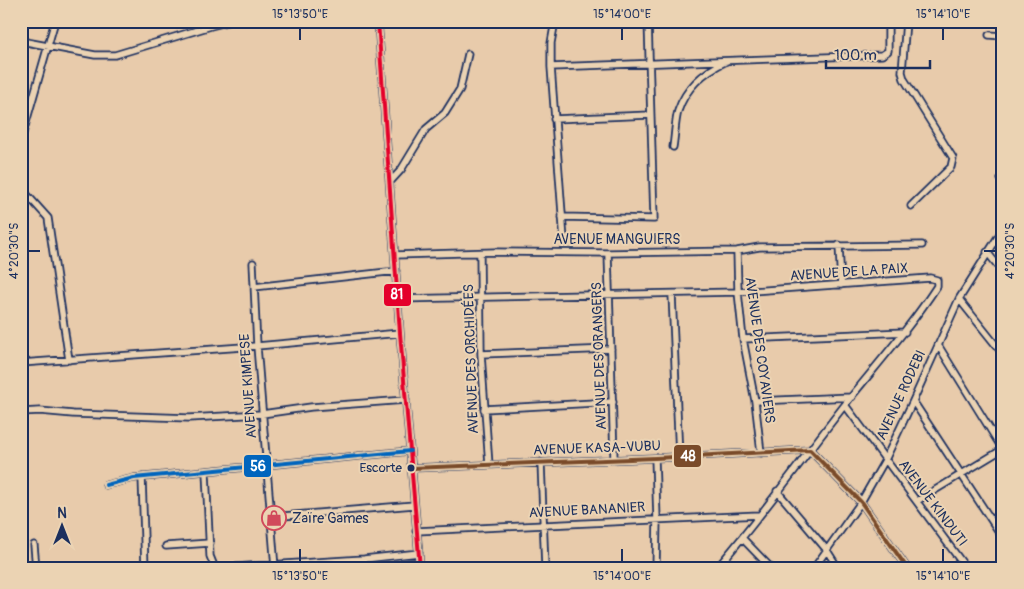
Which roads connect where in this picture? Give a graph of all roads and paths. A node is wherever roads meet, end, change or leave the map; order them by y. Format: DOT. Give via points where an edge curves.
graph roads {
  1 [pos="55,21"];
  2 [pos="232,21"];
  3 [pos="378,21"];
  4 [pos="555,21"];
  5 [pos="648,21"];
  6 [pos="888,21"];
  7 [pos="906,21"];
  8 [pos="989,35"];
  9 [pos="1003,36"];
  10 [pos="21,41"];
  11 [pos="48,46"];
  12 [pos="468,54"];
  13 [pos="731,60"];
  14 [pos="649,62"];
  15 [pos="551,67"];
  16 [pos="650,115"];
  17 [pos="554,119"];
  18 [pos="21,140"];
  19 [pos="673,147"];
  20 [pos="390,182"];
  21 [pos="21,188"];
  22 [pos="911,206"];
  23 [pos="562,217"];
  24 [pos="1003,229"];
  25 [pos="564,240"];
  26 [pos="839,245"];
  27 [pos="922,245"];
  28 [pos="737,251"];
  29 [pos="480,252"];
  30 [pos="987,252"];
  31 [pos="608,253"];
  32 [pos="395,255"];
  33 [pos="253,263"];
  34 [pos="396,271"];
  35 [pos="1003,272"];
  36 [pos="840,285"];
  37 [pos="254,287"];
  38 [pos="738,292"];
  39 [pos="610,294"];
  40 [pos="672,294"];
  41 [pos="480,297"];
  42 [pos="398,299"];
  43 [pos="960,299"];
  44 [pos="905,332"];
  45 [pos="400,333"];
  46 [pos="743,339"];
  47 [pos="938,345"];
  48 [pos="257,346"];
  49 [pos="611,349"];
  50 [pos="482,354"];
  51 [pos="1003,354"];
  52 [pos="69,360"];
  53 [pos="21,363"];
  54 [pos="852,397"];
  55 [pos="406,400"];
  56 [pos="755,400"];
  57 [pos="913,401"];
  58 [pos="614,402"];
  59 [pos="845,405"];
  60 [pos="484,409"];
  61 [pos="21,412"];
  62 [pos="262,414"];
  63 [pos="1002,449"];
  64 [pos="810,450"];
  65 [pos="410,451"];
  66 [pos="761,453"];
  67 [pos="679,457"];
  68 [pos="655,458"];
  69 [pos="614,459"];
  70 [pos="885,460"];
  71 [pos="541,462"];
  72 [pos="489,464"];
  73 [pos="266,466"];
  74 [pos="412,468"];
  75 [pos="206,472"];
  76 [pos="961,475"];
  77 [pos="142,477"];
  78 [pos="106,485"];
  79 [pos="777,491"];
  80 [pos="917,501"];
  81 [pos="861,502"];
  82 [pos="414,505"];
  83 [pos="760,515"];
  84 [pos="271,517"];
  85 [pos="657,519"];
  86 [pos="542,524"];
  87 [pos="416,530"];
  88 [pos="742,538"];
  89 [pos="1003,538"];
  90 [pos="210,544"];
  91 [pos="34,545"];
  92 [pos="166,546"];
  93 [pos="826,550"];
  94 [pos="419,554"];
  95 [pos="364,559"];
  96 [pos="275,566"];
  97 [pos="36,568"];
  98 [pos="145,568"];
  99 [pos="364,568"];
  100 [pos="420,568"];
  101 [pos="545,568"];
  102 [pos="656,568"];
  103 [pos="717,568"];
  104 [pos="771,568"];
  105 [pos="814,568"];
  106 [pos="838,568"];
  107 [pos="908,568"];
  108 [pos="966,568"];
  1 -- 11 [label="street"];
  2 -- 11 [label="street" via="115,55 95,55"];
  3 -- 20 [label="street"];
  4 -- 15 [label="street"];
  5 -- 14 [label="street"];
  6 -- 13 [label="street" via="888,51 882,55"];
  7 -- 22 [label="street" via="902,72 953,158 951,166"];
  8 -- 9 [label="street"];
  10 -- 11 [label="street"];
  11 -- 18 [label="street"];
  12 -- 20 [label="street" via="460,89 445,113 426,129 402,170"];
  13 -- 14 [label="street"];
  13 -- 19 [label="street" via="708,72 690,88 678,110"];
  14 -- 15 [label="street"];
  14 -- 16 [label="street"];
  15 -- 17 [label="street"];
  16 -- 17 [label="street"];
  16 -- 23 [label="street" via="654,219"];
  17 -- 23 [label="street"];
  20 -- 32 [label="street"];
  21 -- 52 [label="street" via="48,218"];
  23 -- 25 [label="street"];
  24 -- 30 [label="street, AVENUE RODEBI"];
  26 -- 27 [label="street, AVENUE MANGUIERS"];
  26 -- 28 [label="street, AVENUE MANGUIERS" via="758,247"];
  26 -- 36 [label="street"];
  28 -- 31 [label="street, AVENUE MANGUIERS"];
  28 -- 38 [label="street, AVENUE DES COYAVIERS"];
  29 -- 31 [label="street, AVENUE MANGUIERS"];
  29 -- 32 [label="street, AVENUE MANGUIERS"];
  29 -- 41 [label="street, AVENUE DES ORCHIDÉES"];
  30 -- 35 [label="street"];
  30 -- 43 [label="street, AVENUE RODEBI"];
  31 -- 39 [label="street, AVENUE DES ORANGERS"];
  32 -- 34 [label="street"];
  33 -- 37 [label="street, AVENUE KIMPESE"];
  34 -- 37 [label="street"];
  34 -- 42 [label="street"];
  36 -- 38 [label="street, AVENUE DE LA PAIX"];
  36 -- 44 [label="street, AVENUE DE LA PAIX" via="937,280 937,286"];
  37 -- 48 [label="street, AVENUE KIMPESE"];
  38 -- 40 [label="street, AVENUE DE LA PAIX"];
  38 -- 46 [label="street, AVENUE DES COYAVIERS"];
  39 -- 40 [label="street, AVENUE DE LA PAIX"];
  39 -- 41 [label="street, AVENUE DE LA PAIX"];
  39 -- 49 [label="street, AVENUE DES ORANGERS"];
  40 -- 67 [label="street"];
  41 -- 42 [label="street, AVENUE DE LA PAIX"];
  41 -- 50 [label="street, AVENUE DES ORCHIDÉES"];
  42 -- 45 [label="street"];
  43 -- 47 [label="street, AVENUE RODEBI"];
  43 -- 51 [label="street"];
  44 -- 46 [label="street"];
  44 -- 54 [label="street, AVENUE DE LA PAIX"];
  45 -- 48 [label="street"];
  45 -- 55 [label="street"];
  46 -- 56 [label="street, AVENUE DES COYAVIERS"];
  47 -- 57 [label="street, AVENUE RODEBI"];
  47 -- 63 [label="street"];
  48 -- 52 [label="street"];
  48 -- 62 [label="street, AVENUE KIMPESE"];
  49 -- 50 [label="street"];
  49 -- 58 [label="street, AVENUE DES ORANGERS"];
  50 -- 60 [label="street, AVENUE DES ORCHIDÉES"];
  52 -- 53 [label="street"];
  54 -- 56 [label="street"];
  54 -- 59 [label="street, AVENUE DE LA PAIX"];
  55 -- 62 [label="street"];
  55 -- 65 [label="street"];
  56 -- 66 [label="street, AVENUE DES COYAVIERS"];
  57 -- 70 [label="street, AVENUE RODEBI"];
  57 -- 76 [label="street"];
  58 -- 60 [label="street"];
  58 -- 69 [label="street, AVENUE DES ORANGERS"];
  59 -- 64 [label="street, AVENUE DE LA PAIX"];
  59 -- 70 [label="street, AVENUE KINDUTI"];
  60 -- 72 [label="street, AVENUE DES ORCHIDÉES"];
  61 -- 62 [label="street" via="189,418"];
  62 -- 73 [label="street, AVENUE KIMPESE"];
  63 -- 76 [label="street"];
  64 -- 66 [label="street, AVENUE KASA-VUBU"];
  64 -- 79 [label="street, AVENUE DE LA PAIX"];
  64 -- 81 [label="street"];
  65 -- 73 [label="street"];
  65 -- 74 [label="street"];
  66 -- 67 [label="street, AVENUE KASA-VUBU"];
  67 -- 68 [label="street, AVENUE KASA-VUBU"];
  68 -- 69 [label="street, AVENUE KASA-VUBU"];
  68 -- 85 [label="street"];
  69 -- 71 [label="street, AVENUE KASA-VUBU"];
  70 -- 80 [label="street, AVENUE KINDUTI"];
  70 -- 81 [label="street, AVENUE RODEBI"];
  71 -- 72 [label="street, AVENUE KASA-VUBU"];
  71 -- 86 [label="street"];
  72 -- 74 [label="street, AVENUE KASA-VUBU"];
  73 -- 75 [label="street"];
  73 -- 84 [label="street, AVENUE KIMPESE"];
  74 -- 82 [label="street"];
  75 -- 77 [label="street"];
  75 -- 90 [label="street"];
  76 -- 80 [label="street"];
  76 -- 89 [label="street"];
  77 -- 78 [label="street"];
  77 -- 98 [label="street"];
  79 -- 83 [label="street, AVENUE DE LA PAIX"];
  79 -- 93 [label="street"];
  80 -- 108 [label="street, AVENUE KINDUTI"];
  81 -- 93 [label="street, AVENUE RODEBI"];
  81 -- 107 [label="street"];
  82 -- 84 [label="street"];
  82 -- 87 [label="street"];
  83 -- 85 [label="street, AVENUE BANANIER"];
  83 -- 88 [label="street, AVENUE DE LA PAIX"];
  84 -- 96 [label="street, AVENUE KIMPESE"];
  85 -- 86 [label="street, AVENUE BANANIER"];
  85 -- 102 [label="street"];
  86 -- 87 [label="street, AVENUE BANANIER"];
  86 -- 101 [label="street"];
  87 -- 94 [label="street"];
  88 -- 103 [label="street, AVENUE DE LA PAIX"];
  88 -- 104 [label="street"];
  90 -- 92 [label="street"];
  90 -- 96 [label="street" via="212,562 219,568"];
  91 -- 97 [label="street"];
  93 -- 105 [label="street, AVENUE RODEBI"];
  93 -- 106 [label="street"];
  94 -- 95 [label="street"];
  94 -- 100 [label="street"];
  95 -- 96 [label="street"];
  95 -- 99 [label="street"];
}
